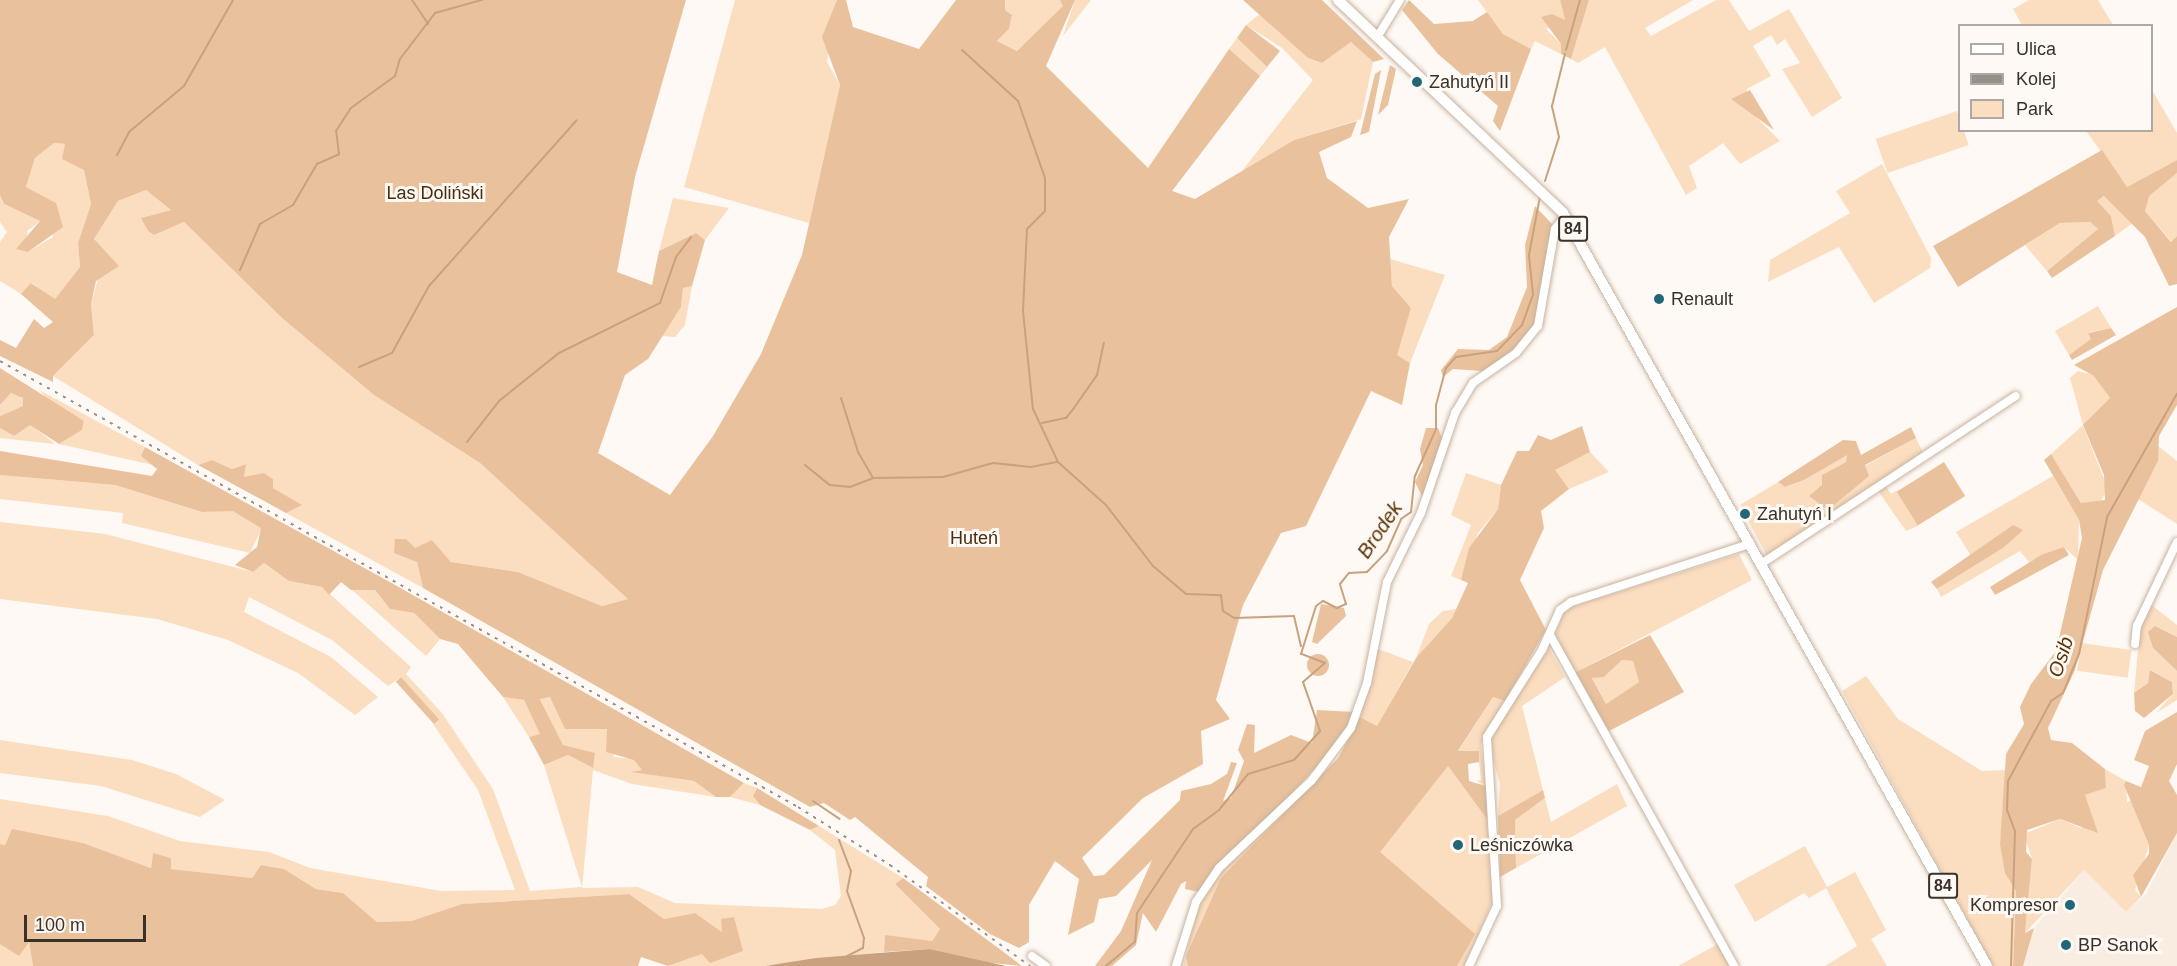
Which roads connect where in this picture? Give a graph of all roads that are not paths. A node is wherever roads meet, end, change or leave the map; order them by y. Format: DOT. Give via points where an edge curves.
graph roads {
  1 [pos="1338,0"];
  2 [pos="1401,0"];
  3 [pos="1378,36"];
  4 [pos="1565,216"];
  5 [pos="2016,396"];
  6 [pos="2177,542"];
  7 [pos="1750,544"];
  8 [pos="1761,564"];
  9 [pos="1550,635"];
  10 [pos="2135,644"];
  11 [pos="1032,956"];
  12 [pos="1046,966"];
  13 [pos="1176,966"];
  14 [pos="1469,966"];
  15 [pos="1734,966"];
  16 [pos="1987,966"];
  1 -- 3 [label="main road, 84"];
  2 -- 3 [label="street"];
  3 -- 4 [label="main road, 84"];
  4 -- 7 [label="main road, 84"];
  4 -- 13 [label="street" via="1555,229 1538,327 1516,353 1473,383 1455,413 1421,513 1387,582 1367,683 1351,728 1312,780 1219,867 1196,902"];
  5 -- 8 [label="street"];
  6 -- 10 [label="street" via="2137,626"];
  7 -- 8 [label="main road, 84"];
  7 -- 9 [label="street" via="1571,602 1560,610"];
  8 -- 16 [label="main road, 84"];
  9 -- 14 [label="street" via="1487,737 1497,906"];
  9 -- 15 [label="street"];
  11 -- 12 [label="street"];
}
